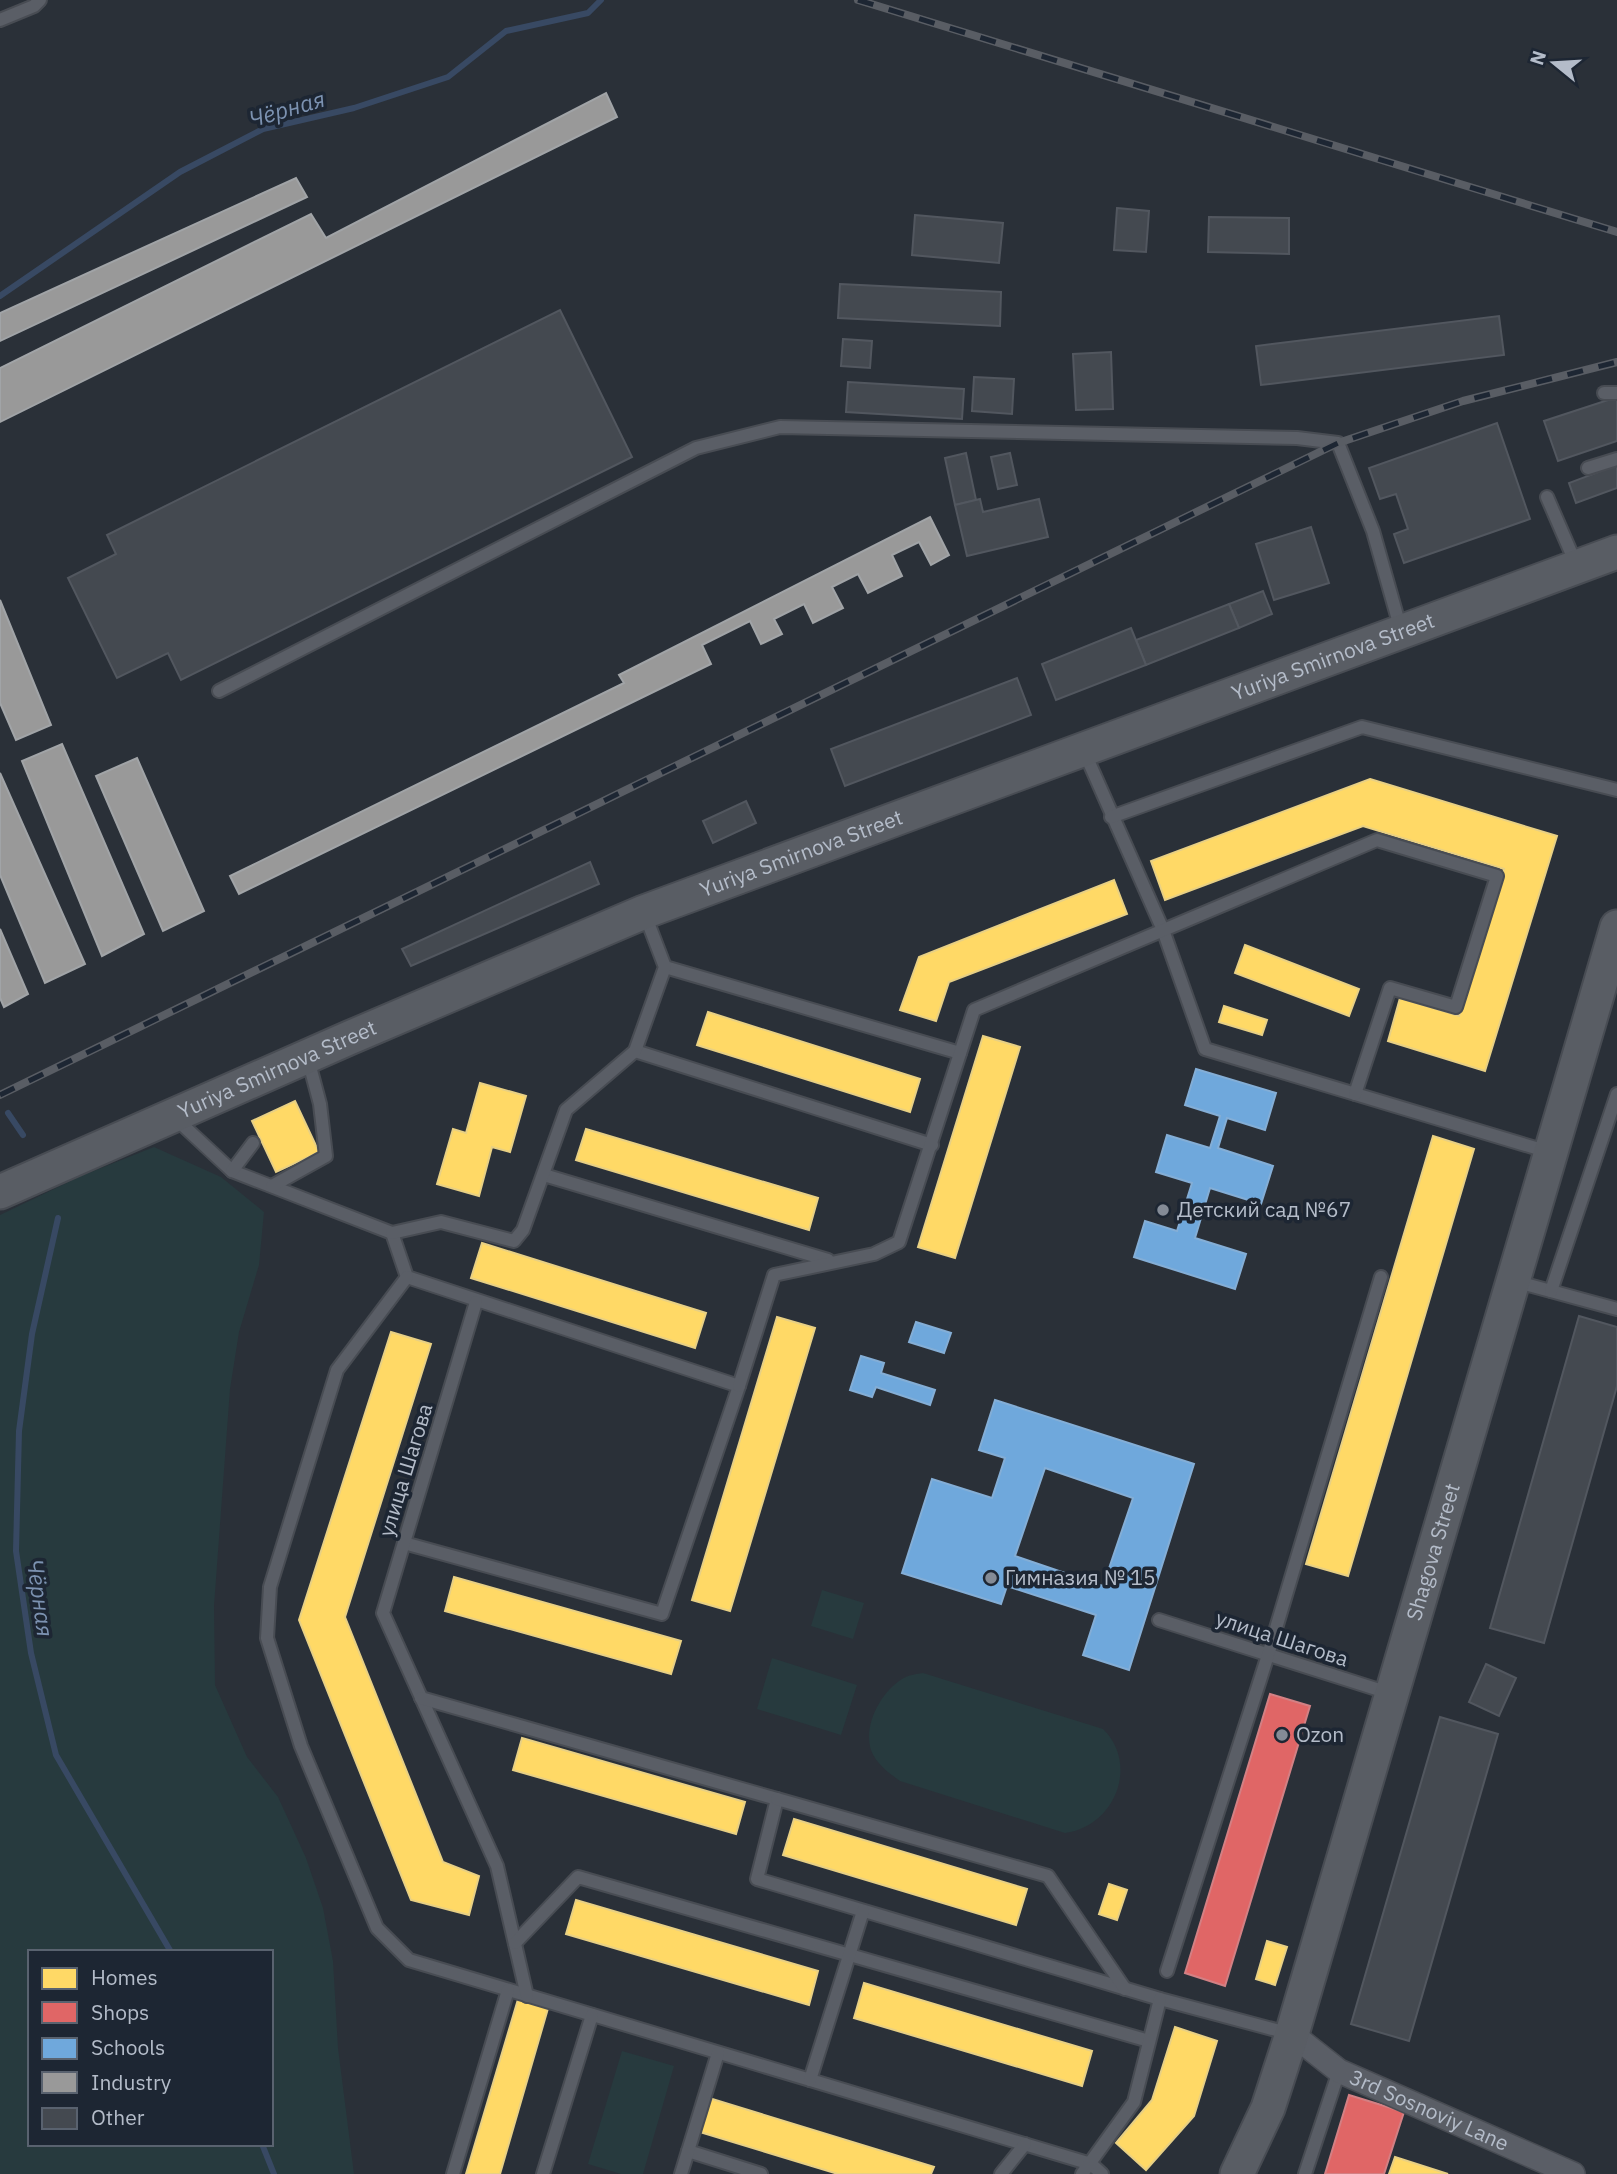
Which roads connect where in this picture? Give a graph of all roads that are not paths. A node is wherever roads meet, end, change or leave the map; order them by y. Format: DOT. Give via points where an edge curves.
graph roads {
  1 [pos="40,0"];
  2 [pos="0,20"];
  3 [pos="1617,459"];
  4 [pos="1588,468"];
  5 [pos="1547,497"];
  6 [pos="1617,552"];
  7 [pos="1577,566"];
  8 [pos="1401,630"];
  9 [pos="219,691"];
  10 [pos="1082,747"];
  11 [pos="1617,790"];
  12 [pos="1111,817"];
  13 [pos="644,912"];
  14 [pos="1617,927"];
  15 [pos="1163,930"];
  16 [pos="665,967"];
  17 [pos="635,1051"];
  18 [pos="961,1053"];
  19 [pos="307,1056"];
  20 [pos="1355,1094"];
  21 [pos="1617,1094"];
  22 [pos="172,1116"];
  23 [pos="253,1143"];
  24 [pos="932,1145"];
  25 [pos="1551,1152"];
  26 [pos="232,1171"];
  27 [pos="544,1175"];
  28 [pos="272,1186"];
  29 [pos="0,1192"];
  30 [pos="392,1233"];
  31 [pos="830,1261"];
  32 [pos="407,1277"];
  33 [pos="1381,1277"];
  34 [pos="1514,1281"];
  35 [pos="1550,1291"];
  36 [pos="477,1302"];
  37 [pos="1617,1310"];
  38 [pos="739,1386"];
  39 [pos="404,1543"];
  40 [pos="1159,1620"];
  41 [pos="1268,1655"];
  42 [pos="1393,1694"];
  43 [pos="421,1698"];
  44 [pos="777,1799"];
  45 [pos="863,1910"];
  46 [pos="515,1943"];
  47 [pos="849,1955"];
  48 [pos="1167,1971"];
  49 [pos="1125,1989"];
  50 [pos="508,1990"];
  51 [pos="527,1996"];
  52 [pos="1160,1999"];
  53 [pos="592,2015"];
  54 [pos="1292,2034"];
  55 [pos="1149,2041"];
  56 [pos="718,2053"];
  57 [pos="1339,2071"];
  58 [pos="810,2080"];
  59 [pos="1025,2144"];
  60 [pos="688,2151"];
  61 [pos="1091,2164"];
  62 [pos="453,2174"];
  63 [pos="543,2174"];
  64 [pos="681,2174"];
  65 [pos="761,2174"];
  66 [pos="1001,2174"];
  67 [pos="1082,2174"];
  68 [pos="1102,2174"];
  69 [pos="1237,2174"];
  70 [pos="1305,2174"];
  71 [pos="1573,2174"];
  1 -- 2 [label="lane"];
  3 -- 4 [label="lane"];
  5 -- 7 [label="lane"];
  6 -- 7 [label="main road, Yuriya Smirnova Street"];
  7 -- 8 [label="main road, Yuriya Smirnova Street"];
  8 -- 9 [label="lane" via="1373,531 1338,443 1297,438 780,427 696,448"];
  8 -- 10 [label="main road, Yuriya Smirnova Street"];
  10 -- 12 [label="lane"];
  10 -- 13 [label="main road, Yuriya Smirnova Street"];
  11 -- 12 [label="lane" via="1362,727"];
  12 -- 15 [label="lane"];
  13 -- 16 [label="lane"];
  13 -- 19 [label="main road, Yuriya Smirnova Street"];
  14 -- 25 [label="main road, Shagova Street"];
  15 -- 18 [label="lane" via="974,1010"];
  15 -- 20 [label="lane" via="1205,1049"];
  15 -- 20 [label="lane" via="1377,840 1497,876 1456,1007 1390,988"];
  16 -- 17 [label="lane"];
  16 -- 18 [label="lane"];
  17 -- 24 [label="lane"];
  17 -- 27 [label="lane" via="566,1110"];
  18 -- 24 [label="lane"];
  19 -- 22 [label="main road, Yuriya Smirnova Street"];
  19 -- 28 [label="lane" via="320,1104 326,1156"];
  20 -- 25 [label="lane"];
  21 -- 35 [label="lane"];
  22 -- 26 [label="lane"];
  22 -- 29 [label="main road, Yuriya Smirnova Street"];
  23 -- 26 [label="lane"];
  24 -- 31 [label="lane" via="899,1242 874,1254"];
  25 -- 34 [label="main road, Shagova Street"];
  26 -- 28 [label="lane"];
  27 -- 30 [label="lane" via="523,1230 514,1241 441,1222"];
  27 -- 31 [label="lane"];
  28 -- 30 [label="lane"];
  30 -- 32 [label="lane"];
  31 -- 38 [label="lane" via="774,1275"];
  32 -- 36 [label="lane"];
  32 -- 50 [label="lane" via="337,1370 270,1587 267,1638 301,1746 377,1928 410,1960"];
  33 -- 41 [label="lane"];
  34 -- 35 [label="lane"];
  34 -- 42 [label="main road, Shagova Street"];
  35 -- 37 [label="lane"];
  36 -- 38 [label="lane"];
  36 -- 39 [label="lane, улица Шагова"];
  38 -- 39 [label="lane" via="662,1614"];
  39 -- 43 [label="lane, улица Шагова" via="383,1614"];
  40 -- 41 [label="lane, улица Шагова"];
  41 -- 42 [label="lane, улица Шагова"];
  41 -- 48 [label="lane"];
  42 -- 54 [label="main road, Shagova Street"];
  43 -- 44 [label="lane"];
  43 -- 46 [label="lane, улица Шагова" via="497,1866"];
  44 -- 45 [label="lane" via="757,1879"];
  44 -- 49 [label="lane" via="1048,1876"];
  45 -- 47 [label="lane"];
  45 -- 49 [label="lane"];
  46 -- 47 [label="lane" via="578,1877"];
  46 -- 51 [label="lane, улица Шагова"];
  47 -- 55 [label="lane"];
  47 -- 58 [label="lane"];
  49 -- 52 [label="lane"];
  50 -- 51 [label="lane"];
  50 -- 62 [label="lane"];
  51 -- 53 [label="lane"];
  52 -- 54 [label="lane"];
  52 -- 55 [label="lane"];
  53 -- 56 [label="lane"];
  53 -- 63 [label="lane"];
  54 -- 57 [label="street, 3rd Sosnoviy Lane"];
  54 -- 69 [label="main road, Shagova Street" via="1268,2108"];
  55 -- 61 [label="lane" via="1134,2102"];
  56 -- 58 [label="lane"];
  56 -- 60 [label="lane"];
  57 -- 70 [label="lane"];
  57 -- 71 [label="street, 3rd Sosnoviy Lane"];
  58 -- 59 [label="lane"];
  59 -- 61 [label="lane"];
  59 -- 66 [label="lane"];
  60 -- 64 [label="lane"];
  60 -- 65 [label="lane"];
  61 -- 67 [label="lane"];
  61 -- 68 [label="lane"];
}
